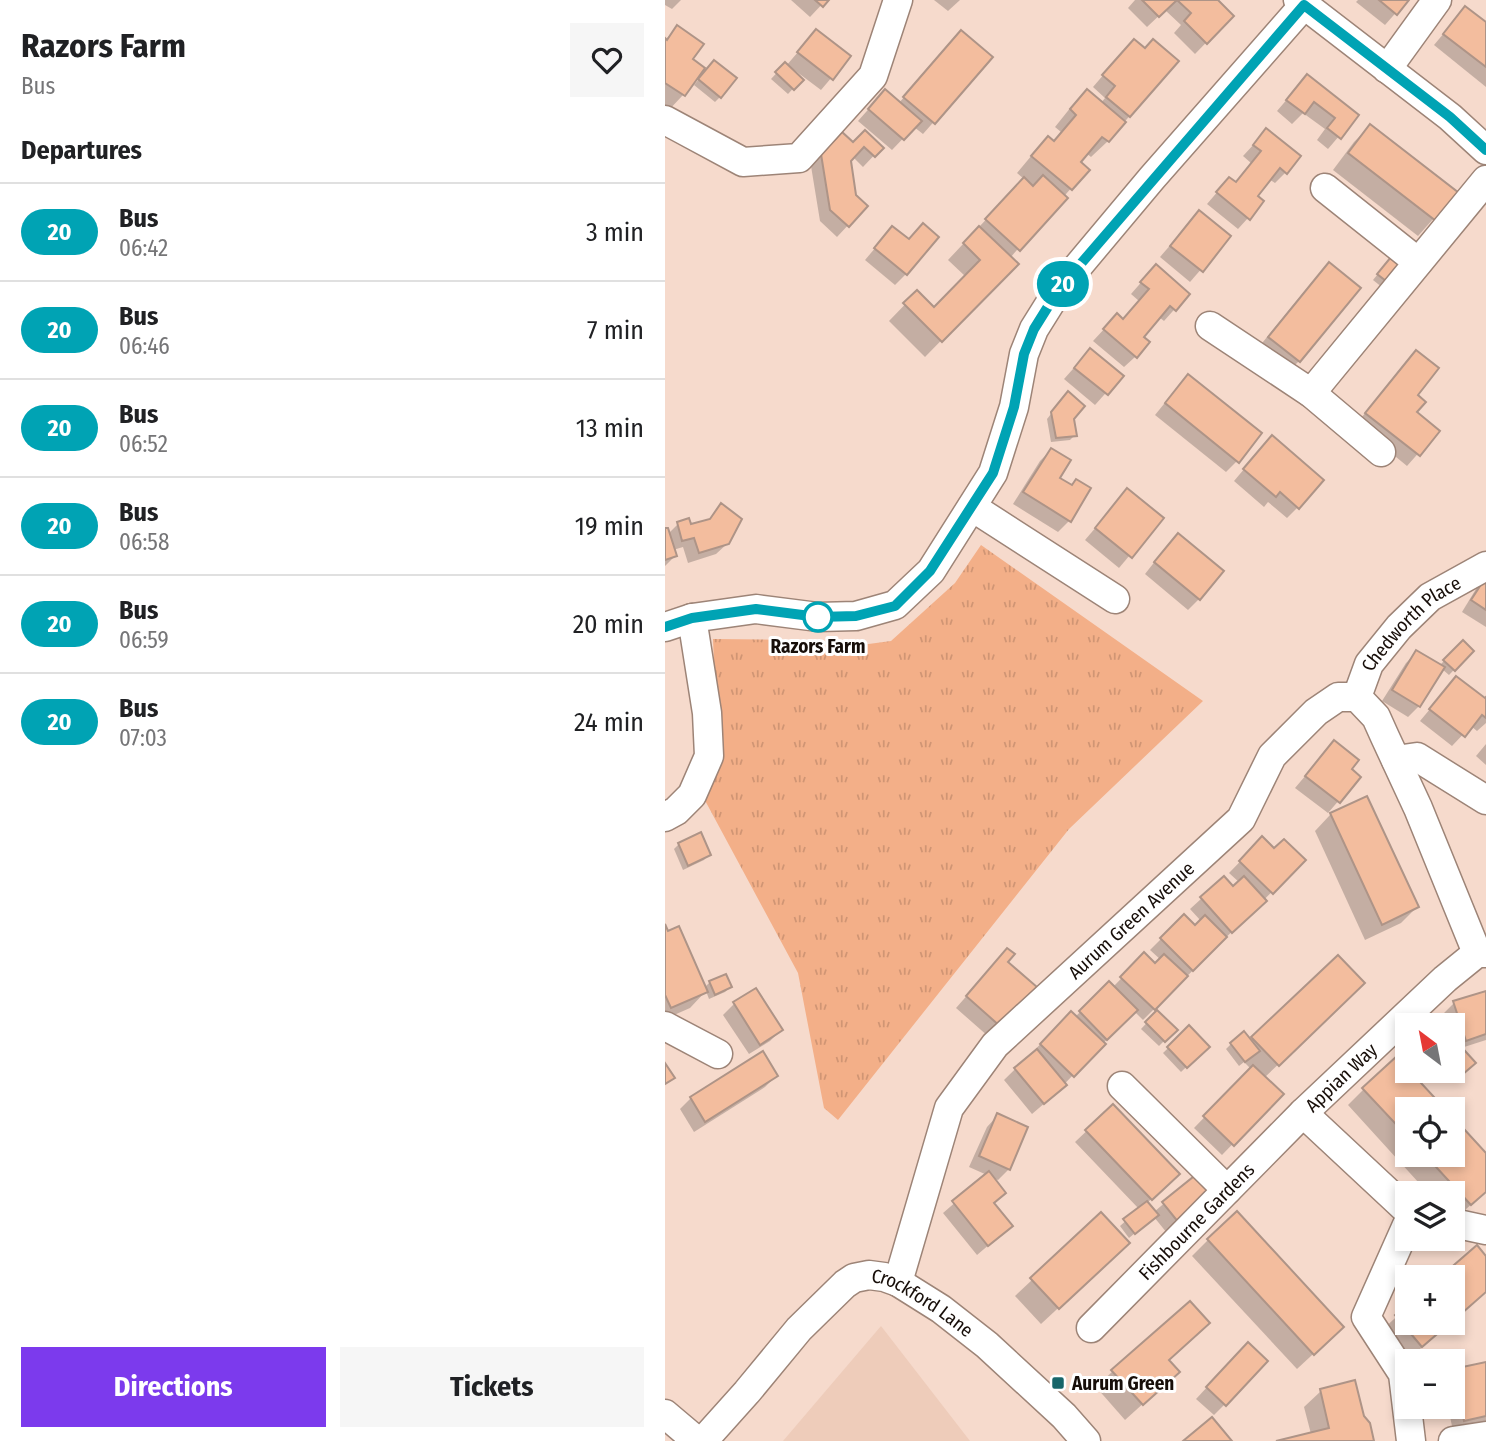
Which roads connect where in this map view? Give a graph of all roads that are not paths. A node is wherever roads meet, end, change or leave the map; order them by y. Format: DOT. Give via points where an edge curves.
graph roads {
  1 [pos="898,0"];
  2 [pos="1437,0"];
  3 [pos="1301,2"];
  4 [pos="1387,69"];
  5 [pos="665,120"];
  6 [pos="1486,150"];
  7 [pos="1486,180"];
  8 [pos="1325,188"];
  9 [pos="1418,262"];
  10 [pos="1210,326"];
  11 [pos="1311,393"];
  12 [pos="1381,452"];
  13 [pos="972,507"];
  14 [pos="1486,566"];
  15 [pos="1115,599"];
  16 [pos="692,618"];
  17 [pos="665,627"];
  18 [pos="1357,697"];
  19 [pos="1396,760"];
  20 [pos="1486,800"];
  21 [pos="665,817"];
  22 [pos="1481,953"];
  23 [pos="665,1026"];
  24 [pos="718,1054"];
  25 [pos="1122,1086"];
  26 [pos="1303,1113"];
  27 [pos="1227,1190"];
  28 [pos="1395,1199"];
  29 [pos="1465,1226"];
  30 [pos="1486,1230"];
  31 [pos="1395,1251"];
  32 [pos="898,1282"];
  33 [pos="1090,1328"];
  34 [pos="665,1414"];
  35 [pos="1486,1436"];
  36 [pos="697,1441"];
  37 [pos="703,1441"];
  38 [pos="1086,1441"];
  39 [pos="1411,1441"];
  40 [pos="1453,1441"];
  1 -- 5 [label="street" via="873,76 799,158 743,162"];
  2 -- 4 [label="street"];
  3 -- 4 [label="street"];
  3 -- 13 [label="street" via="1059,289 1024,354 1006,435 993,473"];
  4 -- 6 [label="street"];
  7 -- 9 [label="street"];
  8 -- 9 [label="street"];
  9 -- 11 [label="street"];
  10 -- 11 [label="street"];
  11 -- 12 [label="street"];
  13 -- 15 [label="street"];
  13 -- 16 [label="street" via="930,571 895,606 856,616 818,617 756,609"];
  14 -- 18 [label="street, Chedworth Place" via="1430,597 1399,627 1369,663"];
  16 -- 17 [label="street"];
  16 -- 21 [label="street" via="709,756 692,795"];
  18 -- 19 [label="street" via="1375,717"];
  18 -- 32 [label="street, Aurum Green Avenue" via="1338,697 1315,712 1272,756 1241,819 995,1045 949,1108"];
  19 -- 20 [label="street" via="1417,757"];
  19 -- 22 [label="street"];
  22 -- 26 [label="street, Appian Way" via="1445,979"];
  23 -- 24 [label="street"];
  25 -- 27 [label="street"];
  26 -- 27 [label="street, Fishbourne Gardens"];
  26 -- 28 [label="street, Appian Way"];
  27 -- 33 [label="street, Fishbourne Gardens"];
  29 -- 30 [label="street"];
  31 -- 39 [label="street" via="1366,1317 1403,1374"];
  32 -- 37 [label="street, Crockford Lane" via="869,1275 845,1284 799,1329"];
  32 -- 38 [label="street, Crockford Lane" via="987,1345"];
  34 -- 36 [label="street"];
  35 -- 40 [label="street"];
}
